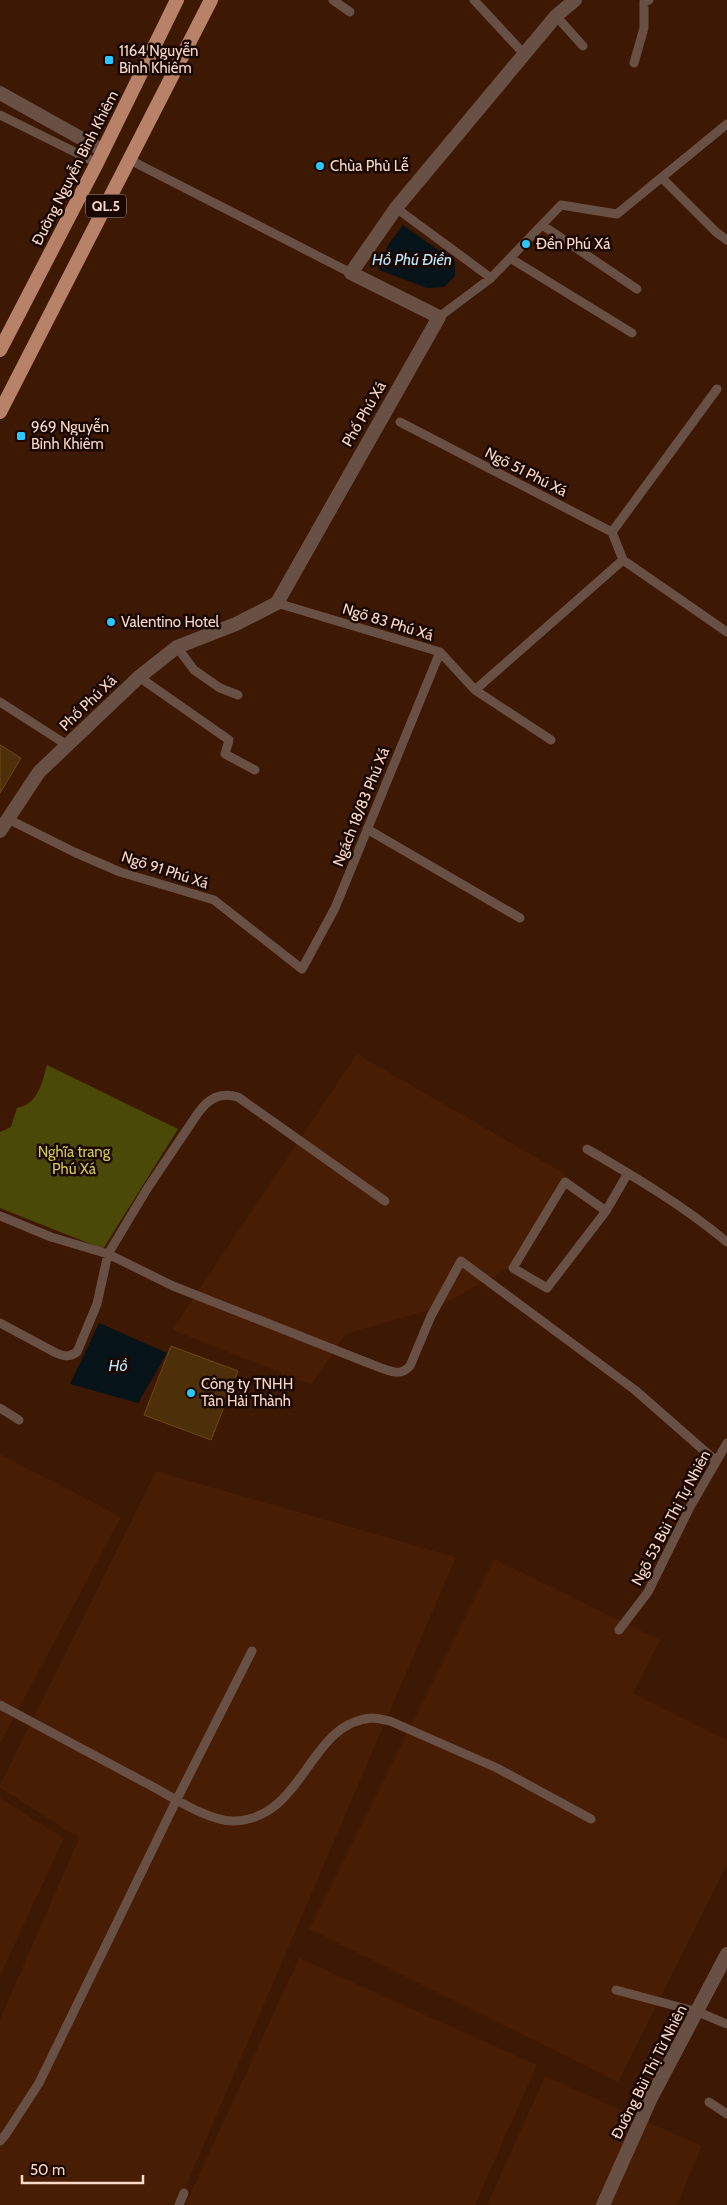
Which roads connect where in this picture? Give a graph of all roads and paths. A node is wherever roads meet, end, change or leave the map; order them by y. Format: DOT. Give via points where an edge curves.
graph roads {
  1 [pos="177,0"];
  2 [pos="211,0"];
  3 [pos="332,0"];
  4 [pos="474,0"];
  5 [pos="575,0"];
  6 [pos="649,0"];
  7 [pos="350,12"];
  8 [pos="556,16"];
  9 [pos="583,46"];
  10 [pos="524,54"];
  11 [pos="634,63"];
  12 [pos="0,94"];
  13 [pos="0,115"];
  14 [pos="727,124"];
  15 [pos="102,150"];
  16 [pos="130,160"];
  17 [pos="97,163"];
  18 [pos="662,178"];
  19 [pos="396,208"];
  20 [pos="542,225"];
  21 [pos="727,240"];
  22 [pos="510,258"];
  23 [pos="350,273"];
  24 [pos="491,278"];
  25 [pos="637,289"];
  26 [pos="439,317"];
  27 [pos="632,333"];
  28 [pos="0,350"];
  29 [pos="717,389"];
  30 [pos="0,412"];
  31 [pos="400,422"];
  32 [pos="612,532"];
  33 [pos="623,560"];
  34 [pos="277,603"];
  35 [pos="727,632"];
  36 [pos="178,647"];
  37 [pos="440,652"];
  38 [pos="139,677"];
  39 [pos="475,690"];
  40 [pos="238,695"];
  41 [pos="0,702"];
  42 [pos="551,740"];
  43 [pos="67,745"];
  44 [pos="255,770"];
  45 [pos="8,819"];
  46 [pos="367,829"];
  47 [pos="0,831"];
  48 [pos="520,918"];
  49 [pos="302,969"];
  50 [pos="587,1149"];
  51 [pos="628,1173"];
  52 [pos="386,1201"];
  53 [pos="606,1211"];
  54 [pos="0,1216"];
  55 [pos="727,1242"];
  56 [pos="108,1254"];
  57 [pos="0,1323"];
  58 [pos="0,1408"];
  59 [pos="19,1420"];
  60 [pos="727,1443"];
  61 [pos="716,1461"];
  62 [pos="619,1630"];
  63 [pos="252,1651"];
  64 [pos="0,1705"];
  65 [pos="177,1799"];
  66 [pos="592,1819"];
  67 [pos="727,1954"];
  68 [pos="616,1990"];
  69 [pos="698,2012"];
  70 [pos="727,2024"];
  71 [pos="709,2102"];
  72 [pos="727,2114"];
  73 [pos="0,2141"];
  74 [pos="184,2193"];
  75 [pos="179,2205"];
  76 [pos="603,2205"];
  1 -- 15 [label="highway, Đường Nguyễn Bình Khiêm / QL.5"];
  2 -- 16 [label="highway, QL.5"];
  3 -- 7 [label="lane"];
  4 -- 10 [label="lane"];
  5 -- 8 [label="street"];
  6 -- 11 [label="lane" via="644,2 644,28"];
  8 -- 9 [label="lane"];
  8 -- 10 [label="street"];
  10 -- 19 [label="street"];
  12 -- 15 [label="street"];
  13 -- 17 [label="lane"];
  14 -- 18 [label="lane"];
  15 -- 17 [label="highway, Đường Nguyễn Bình Khiêm / QL.5"];
  16 -- 23 [label="lane"];
  16 -- 30 [label="highway, QL.5"];
  17 -- 28 [label="highway, Đường Nguyễn Bình Khiêm / QL.5"];
  18 -- 20 [label="lane" via="617,214 561,205"];
  18 -- 21 [label="lane"];
  19 -- 23 [label="street"];
  19 -- 24 [label="lane"];
  20 -- 22 [label="lane"];
  20 -- 25 [label="lane"];
  22 -- 24 [label="lane"];
  22 -- 27 [label="lane"];
  23 -- 26 [label="street"];
  24 -- 26 [label="lane"];
  26 -- 34 [label="street, Phố Phú Xá"];
  29 -- 32 [label="lane"];
  31 -- 32 [label="lane, Ngõ 51 Phú Xá"];
  32 -- 33 [label="lane"];
  33 -- 35 [label="lane"];
  33 -- 39 [label="lane"];
  34 -- 36 [label="street, Phố Phú Xá" via="236,624"];
  34 -- 37 [label="lane, Ngõ 83 Phú Xá"];
  36 -- 38 [label="street, Phố Phú Xá"];
  36 -- 40 [label="lane" via="194,670 220,688"];
  37 -- 39 [label="lane, Ngõ 83 Phú Xá"];
  37 -- 46 [label="lane, Ngách 18/83 Phú Xá"];
  38 -- 43 [label="street, Phố Phú Xá"];
  38 -- 44 [label="lane" via="230,740 225,754"];
  39 -- 42 [label="lane, Ngõ 83 Phú Xá"];
  41 -- 43 [label="lane"];
  43 -- 45 [label="street, Phố Phú Xá" via="39,772"];
  45 -- 47 [label="street, Phố Phú Xá"];
  45 -- 49 [label="lane, Ngõ 91 Phú Xá" via="120,872 214,900"];
  46 -- 48 [label="lane"];
  46 -- 49 [label="lane, Ngách 18/83 Phú Xá" via="335,908"];
  50 -- 51 [label="lane"];
  51 -- 53 [label="lane"];
  51 -- 55 [label="lane"];
  52 -- 56 [label="lane" via="238,1097 216,1096 198,1113"];
  53 -- 53 [label="lane" via="547,1288 513,1268 566,1182"];
  54 -- 56 [label="lane" via="51,1237"];
  56 -- 57 [label="lane" via="97,1304 82,1345 72,1356 56,1354"];
  56 -- 61 [label="lane" via="172,1286 399,1373 410,1366 431,1316 461,1261 635,1390"];
  58 -- 59 [label="lane"];
  60 -- 61 [label="lane, Ngõ 53 Bùi Thị Tự Nhiên"];
  61 -- 62 [label="lane, Ngõ 53 Bùi Thị Tự Nhiên" via="648,1592"];
  63 -- 65 [label="lane"];
  64 -- 65 [label="lane"];
  65 -- 66 [label="lane" via="210,1815 233,1821 257,1817 283,1800 336,1732 371,1718 390,1721 497,1768"];
  65 -- 73 [label="lane" via="39,2083"];
  67 -- 69 [label="street, Đường Bùi Thị Từ Nhiên"];
  68 -- 69 [label="lane"];
  69 -- 70 [label="lane"];
  69 -- 76 [label="street, Đường Bùi Thị Từ Nhiên" via="651,2098"];
  71 -- 72 [label="lane"];
  74 -- 75 [label="lane"];
}
